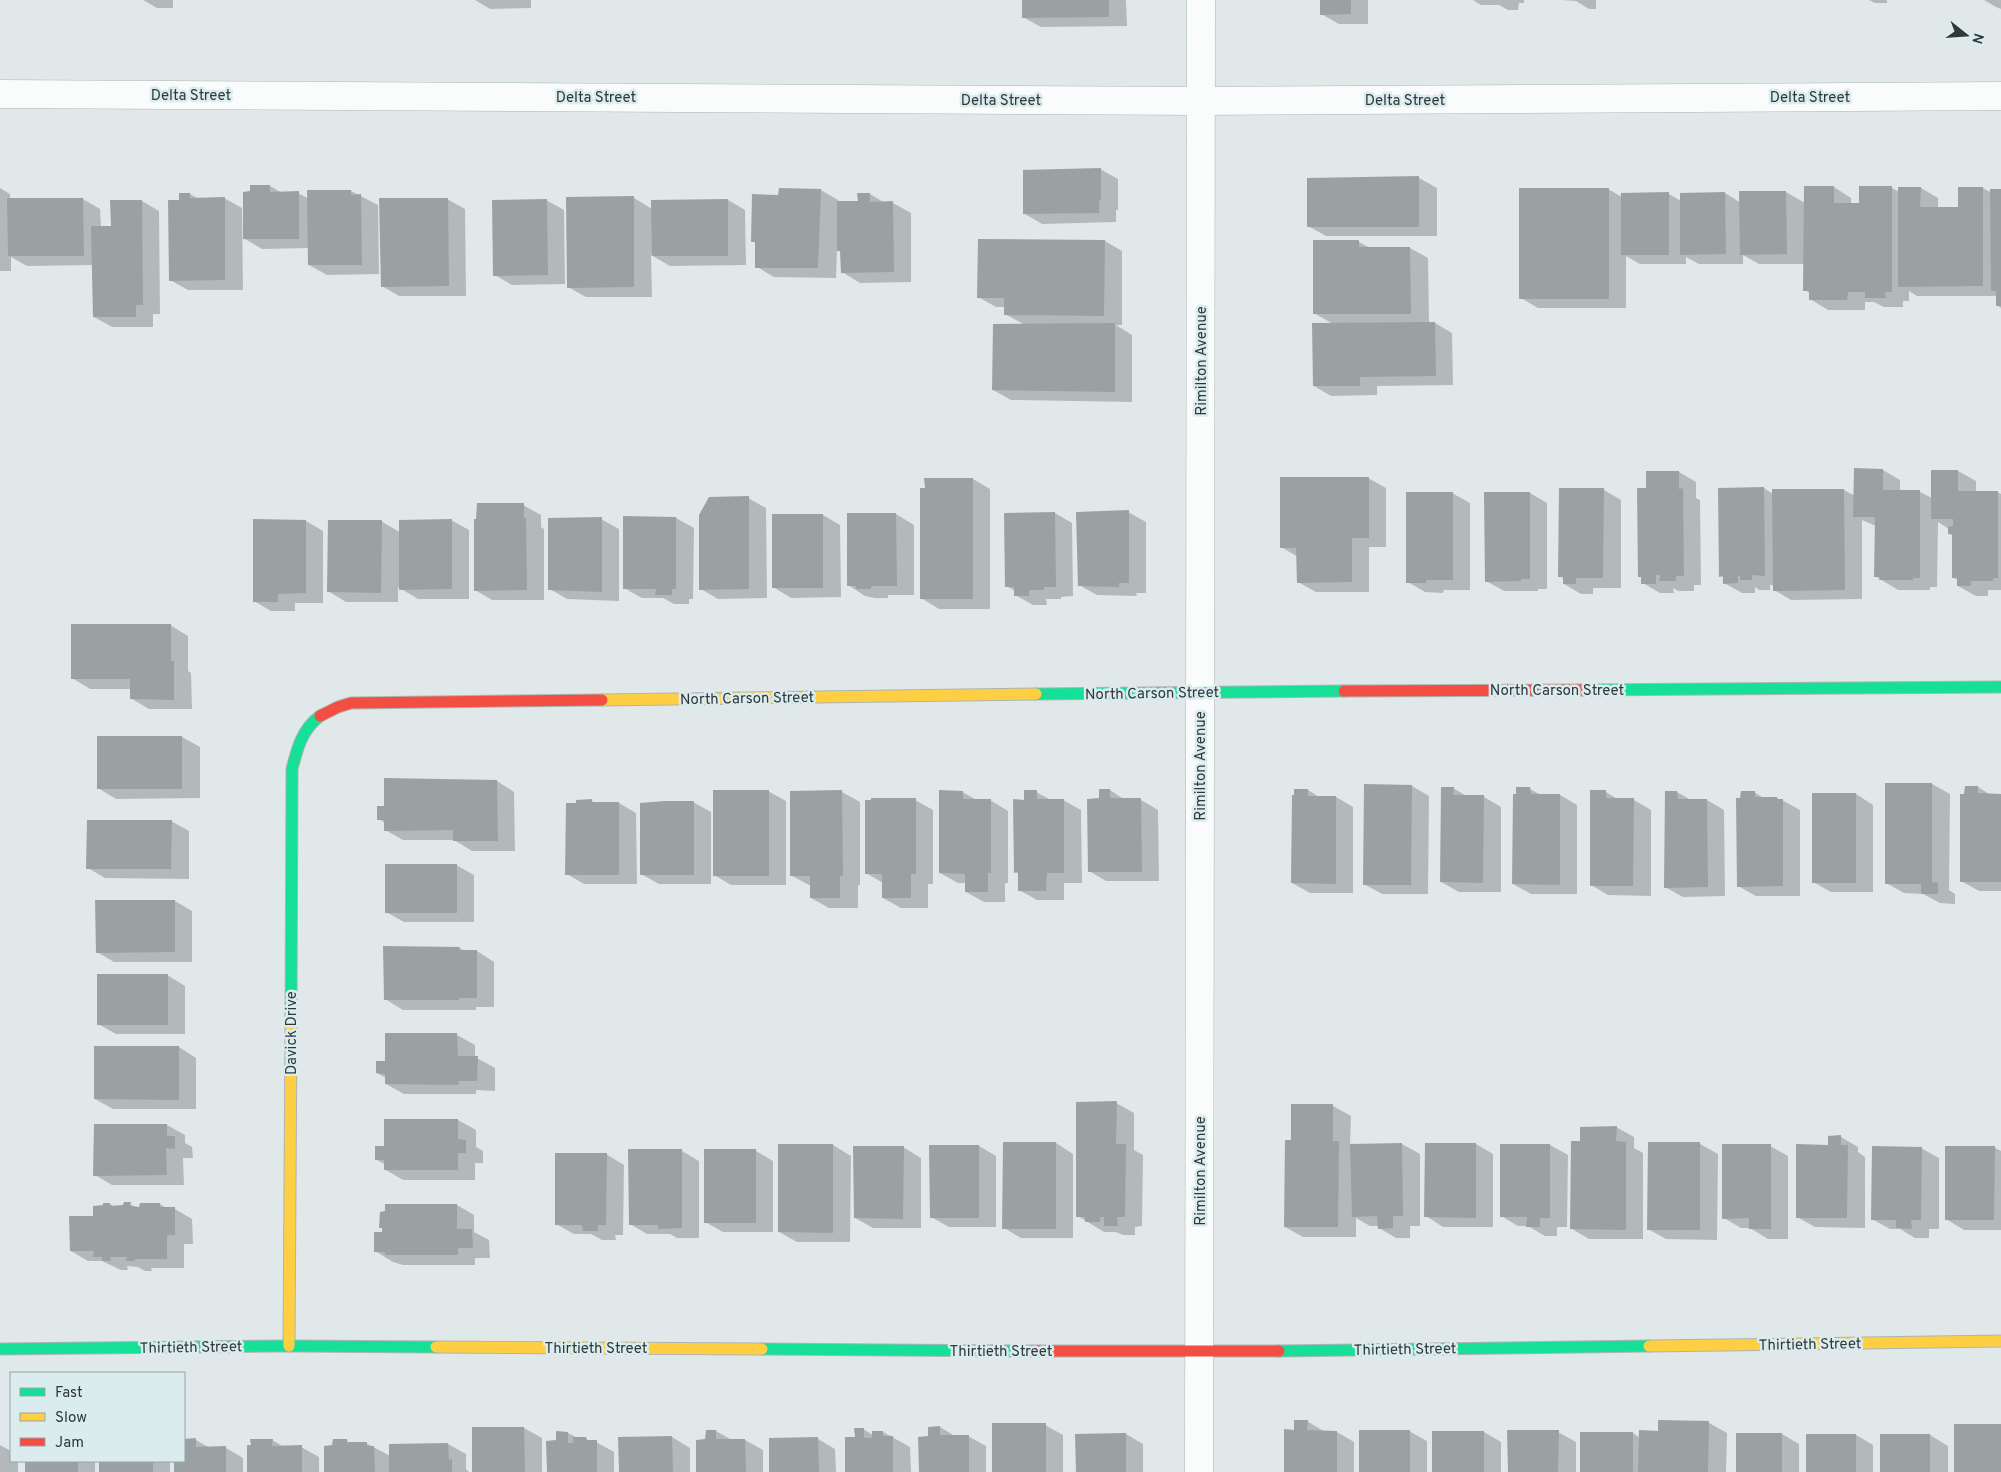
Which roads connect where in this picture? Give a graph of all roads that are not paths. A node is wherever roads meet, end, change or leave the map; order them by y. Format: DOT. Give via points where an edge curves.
graph roads {
  1 [pos="1201,0"];
  2 [pos="0,94"];
  3 [pos="2001,96"];
  4 [pos="1200,101"];
  5 [pos="2001,687"];
  6 [pos="1201,692"];
  7 [pos="309,724"];
  8 [pos="2001,1341"];
  9 [pos="289,1346"];
  10 [pos="0,1349"];
  11 [pos="1199,1352"];
  12 [pos="1199,1472"];
  1 -- 4 [label="street, Rimilton Avenue"];
  2 -- 4 [label="street, Delta Street"];
  3 -- 4 [label="street, Delta Street"];
  4 -- 6 [label="street, Rimilton Avenue"];
  5 -- 6 [label="street, North Carson Street"];
  6 -- 7 [label="street, North Carson Street" via="351,703 336,707"];
  6 -- 11 [label="street, Rimilton Avenue"];
  7 -- 9 [label="street, Davick Drive" via="295,753 292,770"];
  8 -- 11 [label="street, Thirtieth Street"];
  9 -- 10 [label="street, Thirtieth Street"];
  9 -- 11 [label="street, Thirtieth Street"];
  11 -- 12 [label="street, Rimilton Avenue"];
}
